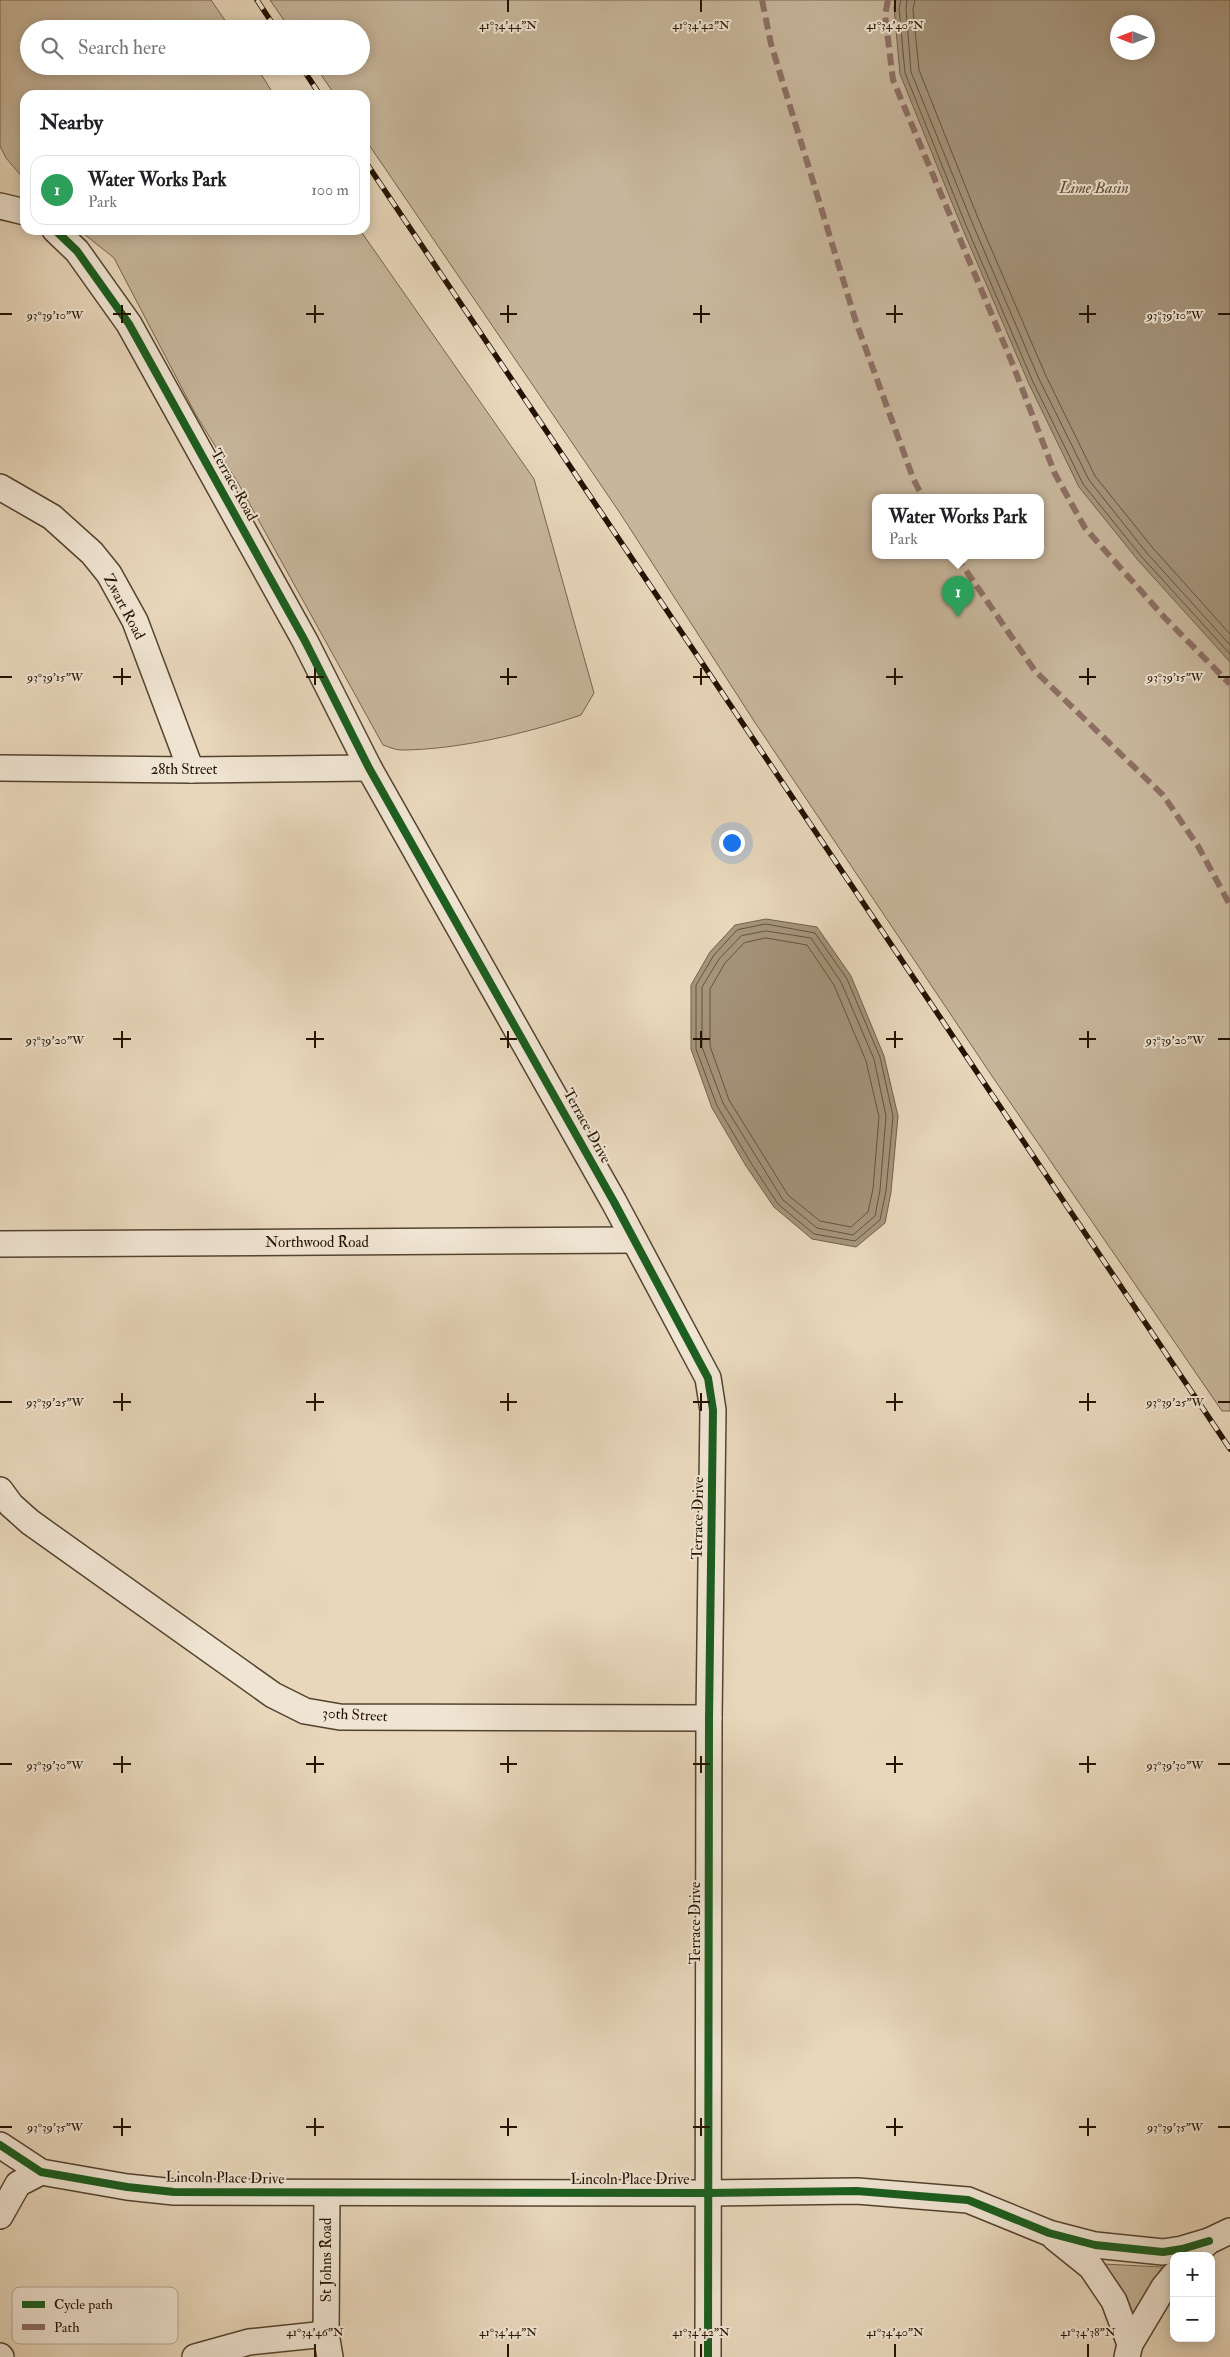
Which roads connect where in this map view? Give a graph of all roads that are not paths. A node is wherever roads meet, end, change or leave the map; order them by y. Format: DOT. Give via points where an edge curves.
graph roads {
  1 [pos="0,206"];
  2 [pos="20,211"];
  3 [pos="60,235"];
  4 [pos="0,488"];
  5 [pos="0,768"];
  6 [pos="369,768"];
  7 [pos="190,770"];
  8 [pos="634,1240"];
  9 [pos="0,1244"];
  10 [pos="0,1490"];
  11 [pos="709,1718"];
  12 [pos="0,2145"];
  13 [pos="41,2172"];
  14 [pos="327,2192"];
  15 [pos="708,2193"];
  16 [pos="0,2216"];
  17 [pos="1049,2233"];
  18 [pos="1211,2243"];
  19 [pos="1170,2280"];
  20 [pos="328,2346"];
  21 [pos="1128,2351"];
  22 [pos="195,2357"];
  23 [pos="708,2357"];
  1 -- 2 [label="street"];
  3 -- 6 [label="street, Terrace Road" via="77,251 129,324 305,640"];
  4 -- 7 [label="street, Zwart Road" via="52,517 92,553 108,574 135,621"];
  5 -- 7 [label="street, 28th Street"];
  6 -- 7 [label="street, 28th Street"];
  6 -- 8 [label="street, Terrace Drive"];
  8 -- 9 [label="street, Northwood Road"];
  8 -- 11 [label="street, Terrace Drive" via="708,1378 713,1410"];
  10 -- 11 [label="street, 30th Street" via="30,1522 273,1694 304,1711 340,1718"];
  11 -- 15 [label="street, Terrace Drive"];
  12 -- 13 [label="street"];
  13 -- 14 [label="street, Lincoln Place Drive" via="174,2192"];
  13 -- 16 [label="street" via="18,2184"];
  14 -- 15 [label="street, Lincoln Place Drive"];
  14 -- 20 [label="street, St Johns Road"];
  15 -- 17 [label="street, Lincoln Place Drive" via="857,2191 968,2200"];
  15 -- 23 [label="street, Terrace Drive"];
  17 -- 18 [label="street, Lincoln Place Drive" via="1095,2245 1163,2252"];
  17 -- 21 [label="street" via="1091,2267 1114,2301"];
  19 -- 21 [label="street"];
  20 -- 22 [label="street" via="249,2342"];
}
